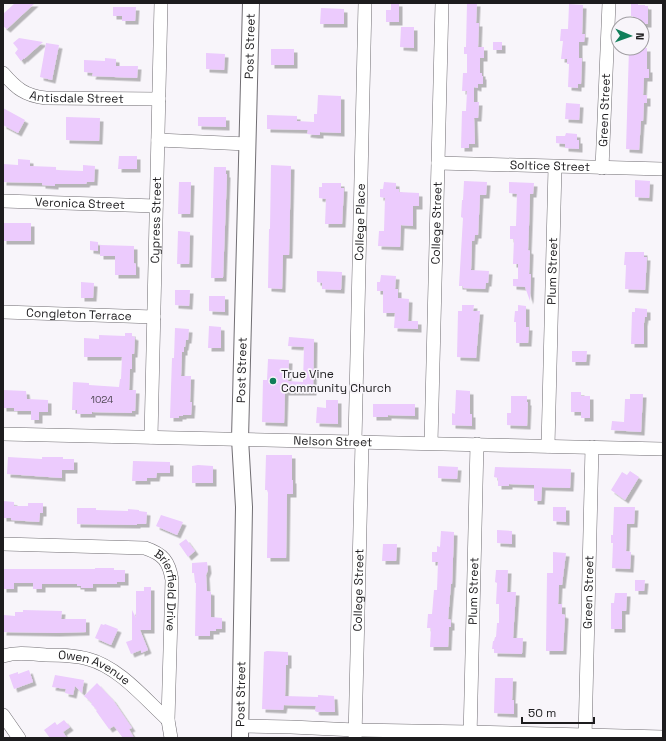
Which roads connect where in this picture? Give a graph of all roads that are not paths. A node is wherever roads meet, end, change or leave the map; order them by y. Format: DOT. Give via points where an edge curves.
graph roads {
  1 [pos="161,3"];
  2 [pos="251,3"];
  3 [pos="365,3"];
  4 [pos="442,3"];
  5 [pos="609,3"];
  6 [pos="3,73"];
  7 [pos="158,99"];
  8 [pos="158,140"];
  9 [pos="247,144"];
  10 [pos="438,164"];
  11 [pos="555,167"];
  12 [pos="602,168"];
  13 [pos="663,169"];
  14 [pos="3,201"];
  15 [pos="156,206"];
  16 [pos="3,312"];
  17 [pos="154,317"];
  18 [pos="3,434"];
  19 [pos="151,437"];
  20 [pos="240,439"];
  21 [pos="359,442"];
  22 [pos="431,443"];
  23 [pos="477,444"];
  24 [pos="548,446"];
  25 [pos="592,447"];
  26 [pos="663,449"];
  27 [pos="3,544"];
  28 [pos="3,656"];
  29 [pos="3,715"];
  30 [pos="168,720"];
  31 [pos="240,732"];
  32 [pos="355,734"];
  33 [pos="470,735"];
  34 [pos="585,736"];
  35 [pos="663,737"];
  36 [pos="19,738"];
  37 [pos="171,738"];
  1 -- 7 [label="street, Cypress Street"];
  2 -- 9 [label="main road, Post Street"];
  3 -- 21 [label="street, College Place"];
  4 -- 10 [label="street, College Street"];
  5 -- 12 [label="street, Green Street"];
  6 -- 7 [label="street, Antisdale Street" via="22,92 36,97"];
  7 -- 8 [label="street, Cypress Street"];
  8 -- 9 [label="street"];
  8 -- 15 [label="street, Cypress Street"];
  9 -- 20 [label="main road, Post Street"];
  10 -- 11 [label="street, Soltice Street"];
  10 -- 22 [label="street, College Street"];
  11 -- 12 [label="street, Soltice Street"];
  11 -- 24 [label="street, Plum Street"];
  12 -- 13 [label="street, Soltice Street"];
  14 -- 15 [label="street, Veronica Street"];
  15 -- 17 [label="street, Cypress Street"];
  16 -- 17 [label="street, Congleton Terrace"];
  17 -- 19 [label="street, Cypress Street"];
  18 -- 19 [label="street, Nelson Street"];
  19 -- 20 [label="street, Nelson Street"];
  20 -- 21 [label="street, Nelson Street"];
  20 -- 31 [label="main road, Post Street" via="244,507"];
  21 -- 22 [label="street, Nelson Street"];
  21 -- 32 [label="street, College Street"];
  22 -- 23 [label="street, Nelson Street"];
  23 -- 24 [label="street, Nelson Street"];
  23 -- 33 [label="street, Plum Street"];
  24 -- 25 [label="street, Nelson Street"];
  25 -- 26 [label="street, Nelson Street"];
  25 -- 34 [label="street, Green Street"];
  27 -- 30 [label="street, Brierfield Drive" via="145,548 155,551 164,558 170,568 172,580"];
  28 -- 30 [label="street, Owen Avenue" via="14,653 89,659 108,667 120,676"];
  29 -- 36 [label="street"];
  30 -- 37 [label="street, Brierfield Drive"];
  31 -- 32 [label="street" via="291,727"];
  32 -- 33 [label="street"];
  33 -- 34 [label="street"];
  34 -- 35 [label="street"];
}
